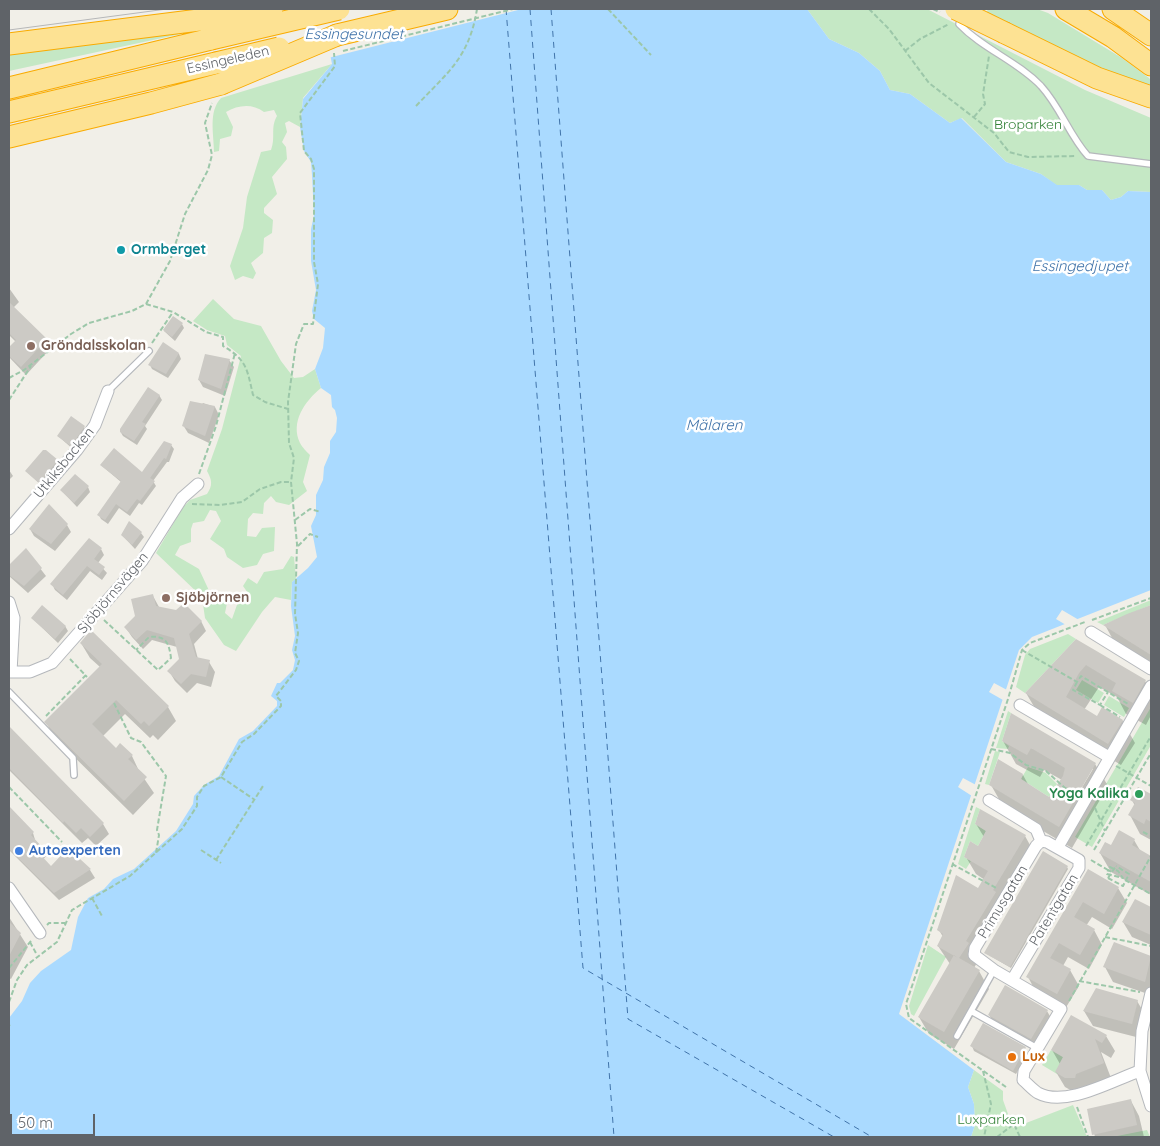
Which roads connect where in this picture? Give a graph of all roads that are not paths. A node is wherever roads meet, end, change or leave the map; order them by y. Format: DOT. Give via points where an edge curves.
graph roads {
  1 [pos="332,9"];
  2 [pos="339,9"];
  3 [pos="447,9"];
  4 [pos="964,9"];
  5 [pos="1066,9"];
  6 [pos="1113,9"];
  7 [pos="958,17"];
  8 [pos="209,29"];
  9 [pos="1151,35"];
  10 [pos="998,40"];
  11 [pos="9,44"];
  12 [pos="1151,65"];
  13 [pos="218,73"];
  14 [pos="15,86"];
  15 [pos="1151,98"];
  16 [pos="18,110"];
  17 [pos="9,137"];
  18 [pos="1151,164"];
  19 [pos="149,351"];
  20 [pos="108,391"];
  21 [pos="198,484"];
  22 [pos="9,529"];
  23 [pos="9,602"];
  24 [pos="1090,632"];
  25 [pos="1151,669"];
  26 [pos="10,672"];
  27 [pos="1151,686"];
  28 [pos="9,692"];
  29 [pos="1020,705"];
  30 [pos="1113,762"];
  31 [pos="74,775"];
  32 [pos="989,800"];
  33 [pos="1041,841"];
  34 [pos="1058,847"];
  35 [pos="9,888"];
  36 [pos="40,933"];
  37 [pos="994,970"];
  38 [pos="1012,980"];
  39 [pos="1151,994"];
  40 [pos="971,1011"];
  41 [pos="958,1036"];
  42 [pos="1037,1048"];
  43 [pos="1140,1071"];
  44 [pos="1151,1106"];
  1 -- 8 [label="highway, bridge"];
  2 -- 8 [label="highway, Essingeleden, bridge"];
  3 -- 13 [label="highway, bridge"];
  4 -- 7 [label="lane"];
  5 -- 12 [label="highway"];
  6 -- 9 [label="highway"];
  7 -- 10 [label="highway, bridge"];
  8 -- 11 [label="highway"];
  8 -- 14 [label="highway, Essingeleden"];
  10 -- 15 [label="highway"];
  10 -- 18 [label="lane" via="1060,108 1088,156"];
  13 -- 16 [label="highway, Essingeleden"];
  13 -- 17 [label="highway" via="152,103"];
  19 -- 20 [label="lane"];
  20 -- 22 [label="street, Utkiksbacken" via="95,424 77,450"];
  21 -- 26 [label="street, Sjöbjörnsvägen" via="182,498 142,561 63,652 41,669"];
  23 -- 26 [label="street" via="14,618"];
  24 -- 25 [label="street"];
  27 -- 30 [label="street"];
  28 -- 31 [label="lane" via="73,758"];
  29 -- 30 [label="street"];
  30 -- 34 [label="street"];
  32 -- 33 [label="street" via="1036,829"];
  33 -- 34 [label="street"];
  33 -- 37 [label="street, Primusgatan" via="975,948 974,955 978,960"];
  34 -- 38 [label="street, Patentgatan" via="1079,860 1079,868"];
  35 -- 36 [label="street"];
  37 -- 38 [label="street, Primusgatan"];
  37 -- 40 [label="lane"];
  38 -- 42 [label="street, Primusgatan" via="1061,1009"];
  39 -- 43 [label="street" via="1142,1031"];
  40 -- 41 [label="lane"];
  40 -- 42 [label="lane"];
  42 -- 43 [label="street, Primusgatan" via="1023,1080 1038,1093 1054,1098 1072,1097"];
  43 -- 44 [label="street"];
}
